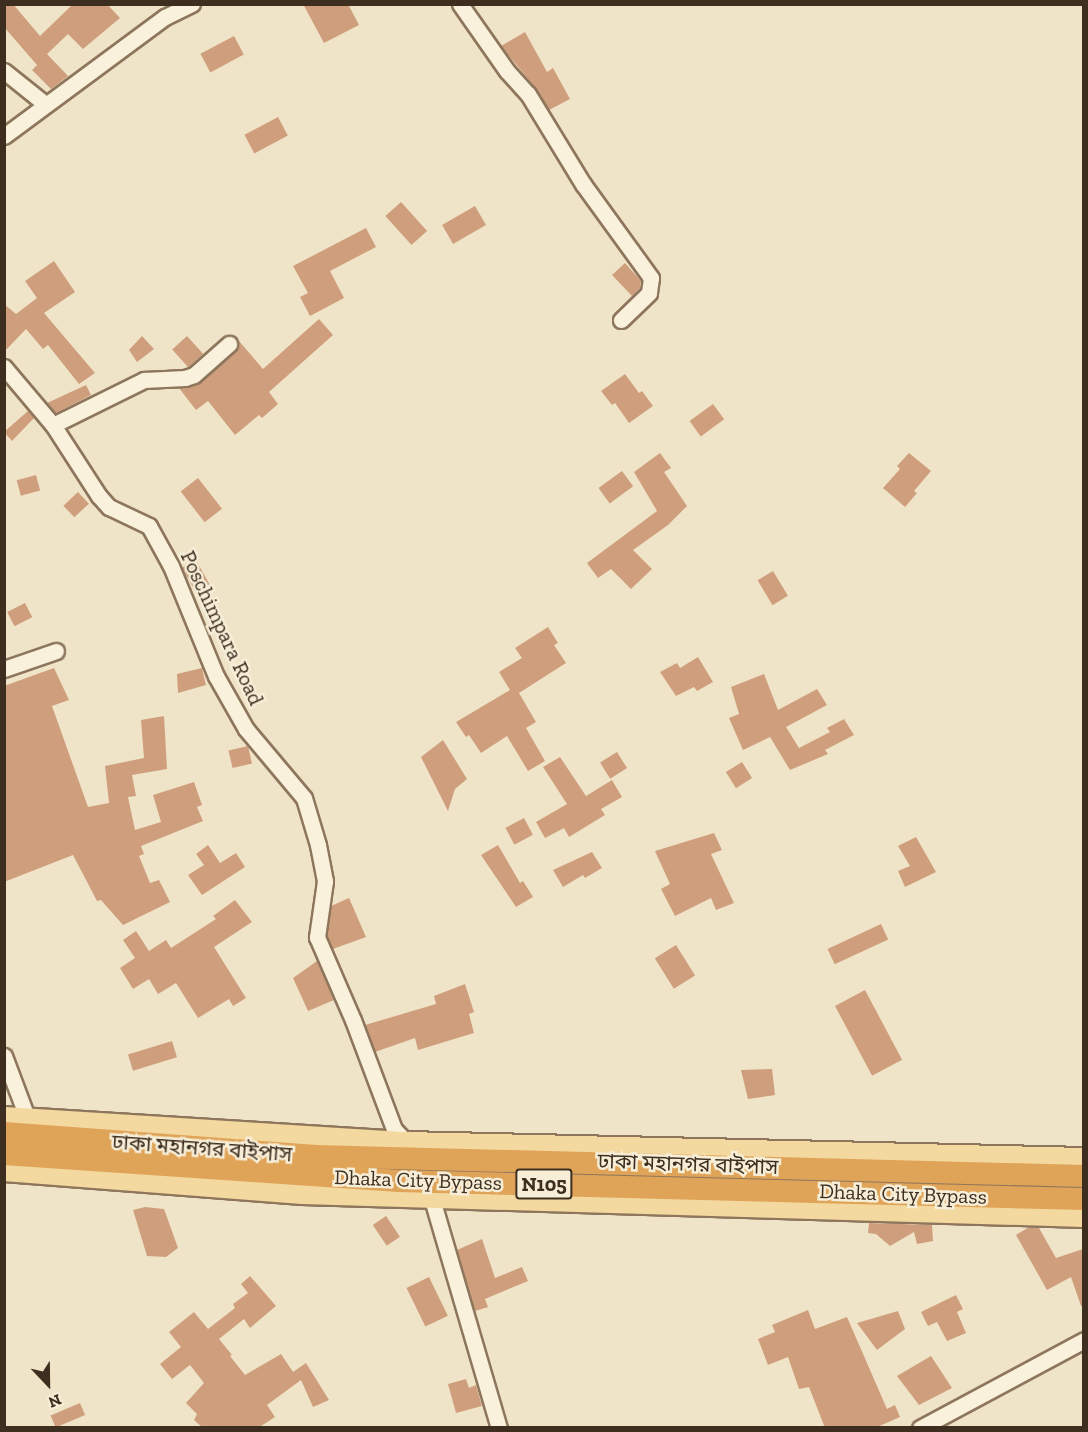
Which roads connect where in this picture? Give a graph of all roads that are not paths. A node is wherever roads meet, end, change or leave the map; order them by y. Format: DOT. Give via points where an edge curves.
graph roads {
  1 [pos="192,4"];
  2 [pos="460,4"];
  3 [pos="4,72"];
  4 [pos="45,104"];
  5 [pos="4,136"];
  6 [pos="621,320"];
  7 [pos="229,344"];
  8 [pos="4,367"];
  9 [pos="53,425"];
  10 [pos="56,651"];
  11 [pos="4,669"];
  12 [pos="4,1056"];
  13 [pos="4,1117"];
  14 [pos="28,1120"];
  15 [pos="4,1133"];
  16 [pos="406,1142"];
  17 [pos="4,1154"];
  18 [pos="1083,1158"];
  19 [pos="4,1171"];
  20 [pos="1083,1176"];
  21 [pos="432,1199"];
  22 [pos="1083,1199"];
  23 [pos="1083,1217"];
  24 [pos="1083,1340"];
  25 [pos="499,1428"];
  26 [pos="921,1428"];
  1 -- 4 [label="street" via="165,17"];
  2 -- 6 [label="street" via="528,94 583,184 651,278 649,293"];
  3 -- 4 [label="street"];
  4 -- 5 [label="street"];
  7 -- 9 [label="street" via="194,375 144,380"];
  8 -- 9 [label="street, Poschimpara Road"];
  9 -- 16 [label="street, Poschimpara Road" via="109,507 149,526 171,566 216,676 246,729 304,798 325,881 317,937 394,1129"];
  10 -- 11 [label="street"];
  12 -- 14 [label="street"];
  13 -- 14 [label="main road"];
  14 -- 16 [label="main road"];
  15 -- 20 [label="highway, ঢাকা মহানগর বাইপাস / N105" via="316,1156"];
  16 -- 18 [label="main road"];
  17 -- 22 [label="highway, Dhaka City Bypass / N105" via="399,1181"];
  19 -- 21 [label="main road" via="302,1194"];
  21 -- 23 [label="main road"];
  21 -- 25 [label="street"];
  24 -- 26 [label="street"];
}
